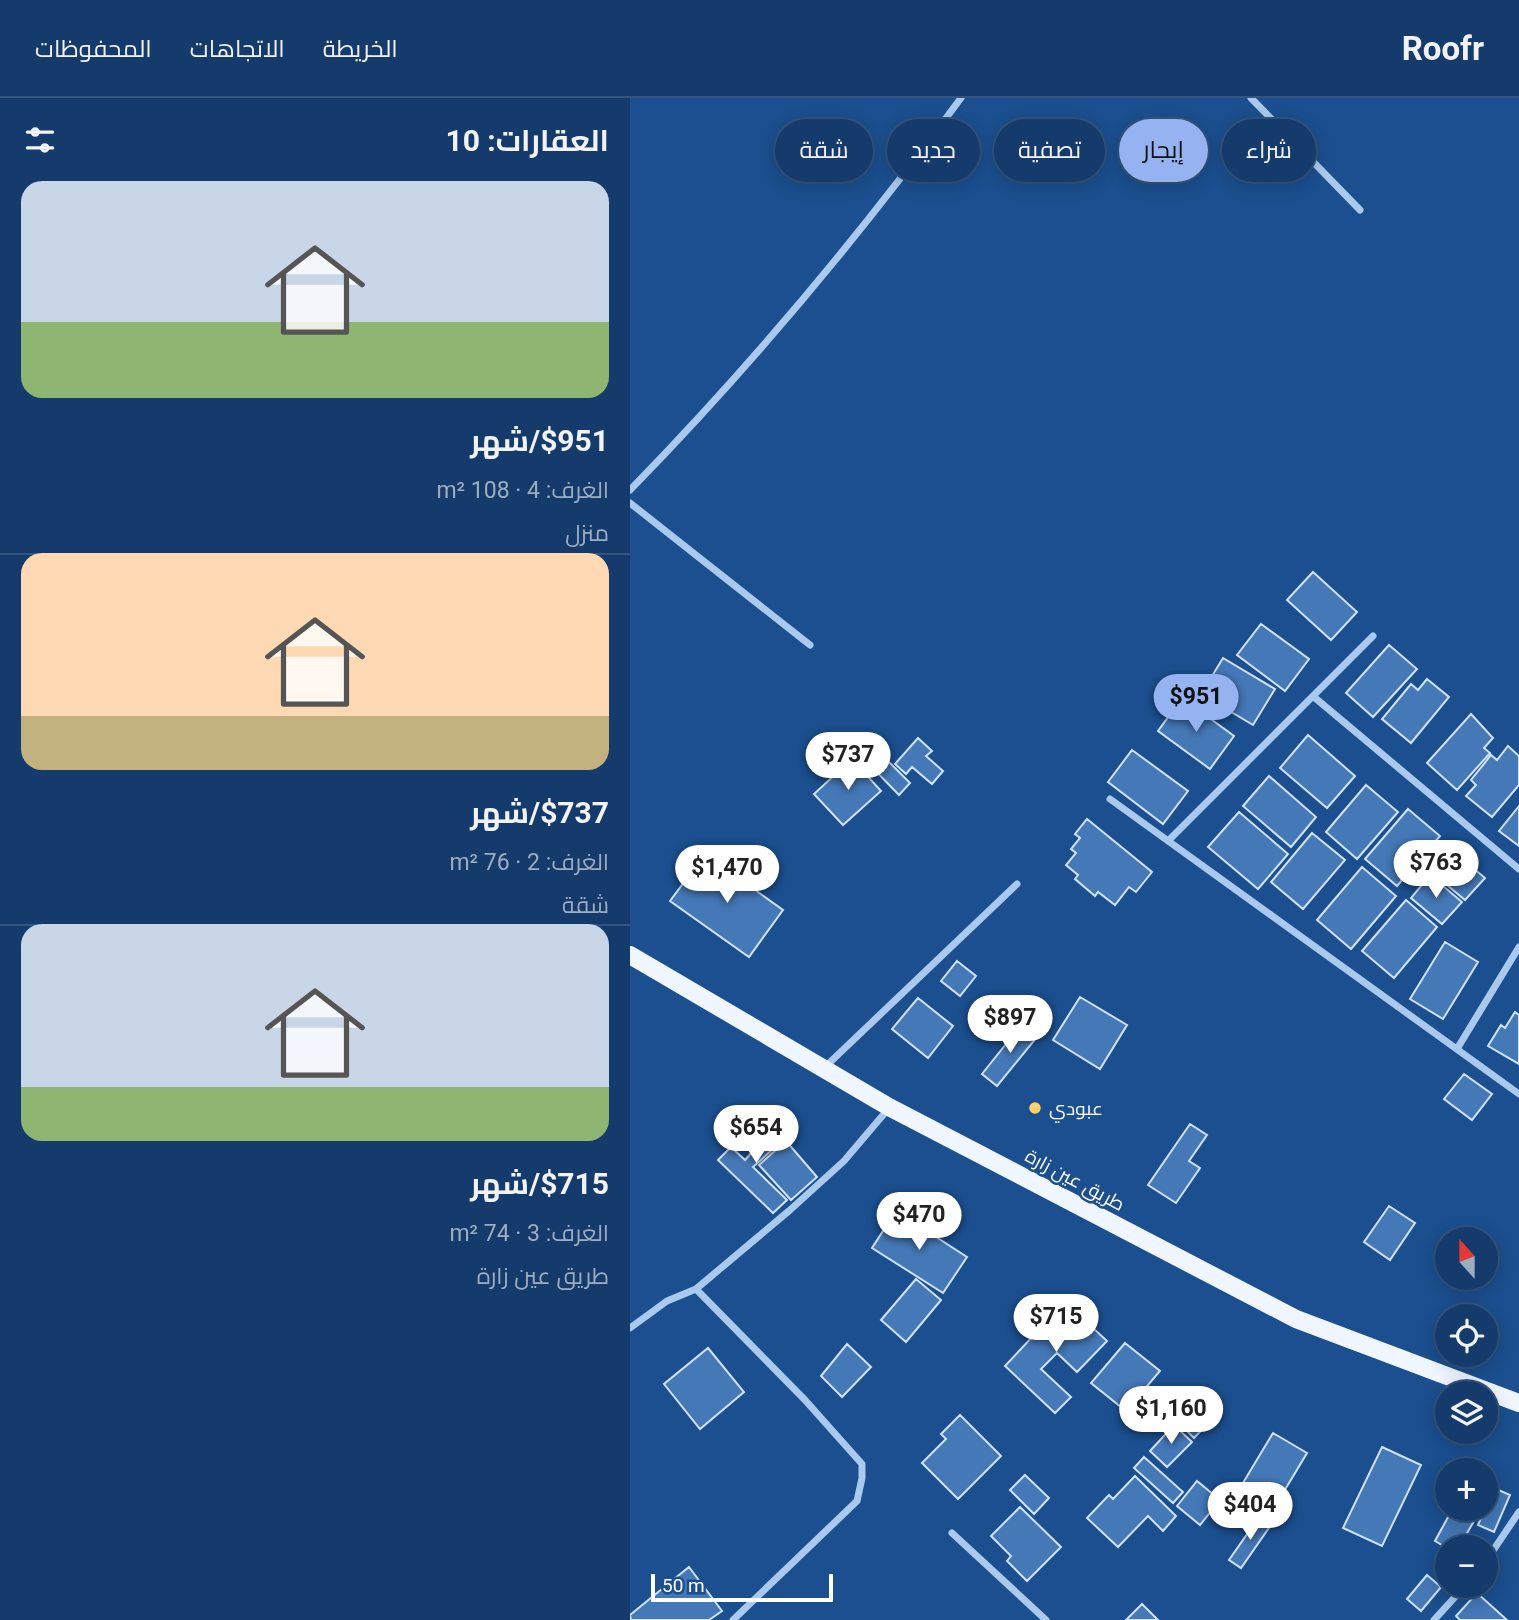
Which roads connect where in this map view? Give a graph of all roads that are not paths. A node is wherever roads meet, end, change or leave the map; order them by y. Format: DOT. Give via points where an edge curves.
graph roads {
  1 [pos="961,98"];
  2 [pos="1251,98"];
  3 [pos="1360,210"];
  4 [pos="630,490"];
  5 [pos="630,503"];
  6 [pos="1373,636"];
  7 [pos="810,645"];
  8 [pos="1314,697"];
  9 [pos="1110,799"];
  10 [pos="1168,841"];
  11 [pos="1519,869"];
  12 [pos="1017,884"];
  13 [pos="1519,947"];
  14 [pos="630,955"];
  15 [pos="1457,1049"];
  16 [pos="824,1069"];
  17 [pos="1519,1094"];
  18 [pos="889,1107"];
  19 [pos="696,1289"];
  20 [pos="630,1328"];
  21 [pos="1518,1402"];
  22 [pos="1519,1512"];
  23 [pos="951,1533"];
  24 [pos="1498,1543"];
  25 [pos="1454,1598"];
  26 [pos="733,1620"];
  27 [pos="1046,1620"];
  28 [pos="1434,1620"];
  1 -- 4 [label="street" via="886,200 802,302"];
  2 -- 3 [label="street"];
  5 -- 7 [label="street"];
  6 -- 8 [label="street"];
  8 -- 10 [label="street"];
  8 -- 11 [label="street"];
  9 -- 10 [label="street"];
  10 -- 15 [label="street"];
  12 -- 16 [label="street"];
  13 -- 15 [label="street"];
  14 -- 16 [label="main road, طريق عين زارة"];
  15 -- 17 [label="street"];
  16 -- 18 [label="main road, طريق عين زارة"];
  18 -- 19 [label="street" via="844,1161"];
  18 -- 21 [label="main road, طريق عين زارة" via="1296,1319"];
  19 -- 20 [label="street" via="667,1301"];
  19 -- 26 [label="street" via="862,1464 857,1501"];
  22 -- 24 [label="street"];
  23 -- 27 [label="street"];
  25 -- 28 [label="street"];
}
